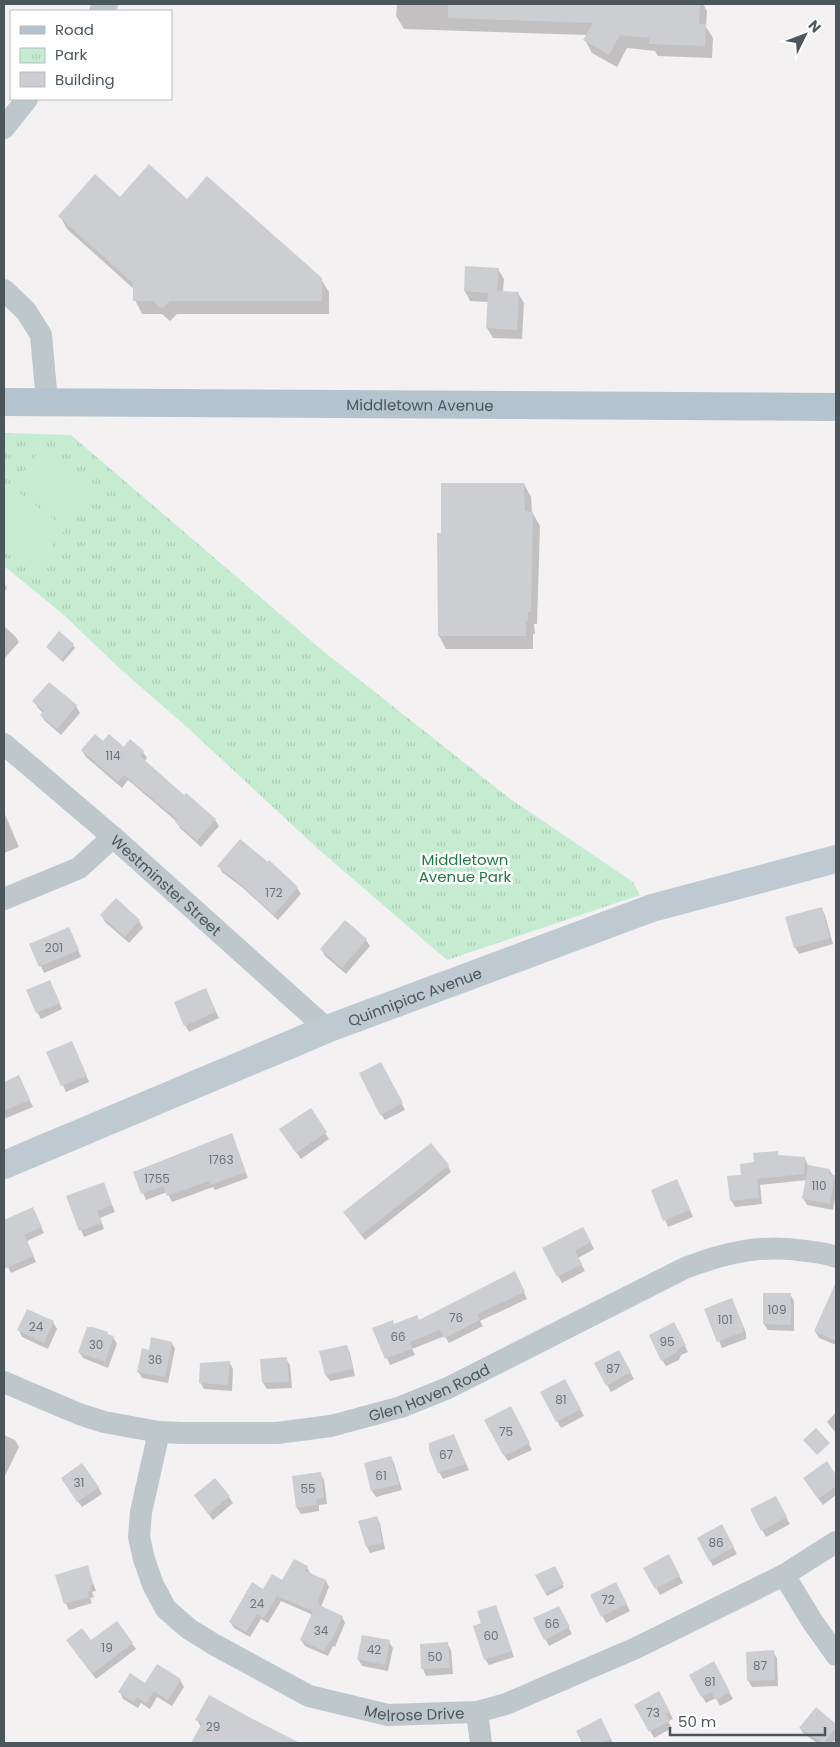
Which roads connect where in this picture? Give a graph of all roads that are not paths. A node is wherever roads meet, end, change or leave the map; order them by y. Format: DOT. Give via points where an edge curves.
graph roads {
  1 [pos="26,100"];
  2 [pos="4,128"];
  3 [pos="4,290"];
  4 [pos="4,402"];
  5 [pos="47,402"];
  6 [pos="836,407"];
  7 [pos="4,744"];
  8 [pos="113,838"];
  9 [pos="836,858"];
  10 [pos="4,899"];
  11 [pos="327,1029"];
  12 [pos="4,1165"];
  13 [pos="836,1257"];
  14 [pos="4,1382"];
  15 [pos="159,1432"];
  16 [pos="836,1542"];
  17 [pos="784,1575"];
  18 [pos="836,1655"];
  19 [pos="477,1712"];
  20 [pos="481,1743"];
  1 -- 2 [label="street"];
  3 -- 5 [label="street" via="26,311 41,335"];
  4 -- 5 [label="main road, Middletown Avenue"];
  5 -- 6 [label="main road, Middletown Avenue"];
  7 -- 8 [label="street, Westminster Street"];
  8 -- 10 [label="street" via="79,868"];
  8 -- 11 [label="street, Westminster Street"];
  9 -- 11 [label="main road, Quinnipiac Avenue" via="652,908"];
  11 -- 12 [label="main road, Quinnipiac Avenue"];
  13 -- 15 [label="street, Glen Haven Road" via="790,1248 763,1248 708,1259 448,1388 401,1408 340,1424 277,1433"];
  14 -- 15 [label="street, Glen Haven Road" via="79,1414"];
  15 -- 19 [label="street, Melrose Drive" via="141,1512 139,1536 153,1585 166,1608 189,1629 309,1696 388,1714"];
  16 -- 17 [label="street, Melrose Drive"];
  17 -- 18 [label="street"];
  17 -- 19 [label="street, Melrose Drive" via="636,1648 506,1704"];
  19 -- 20 [label="street"];
}
